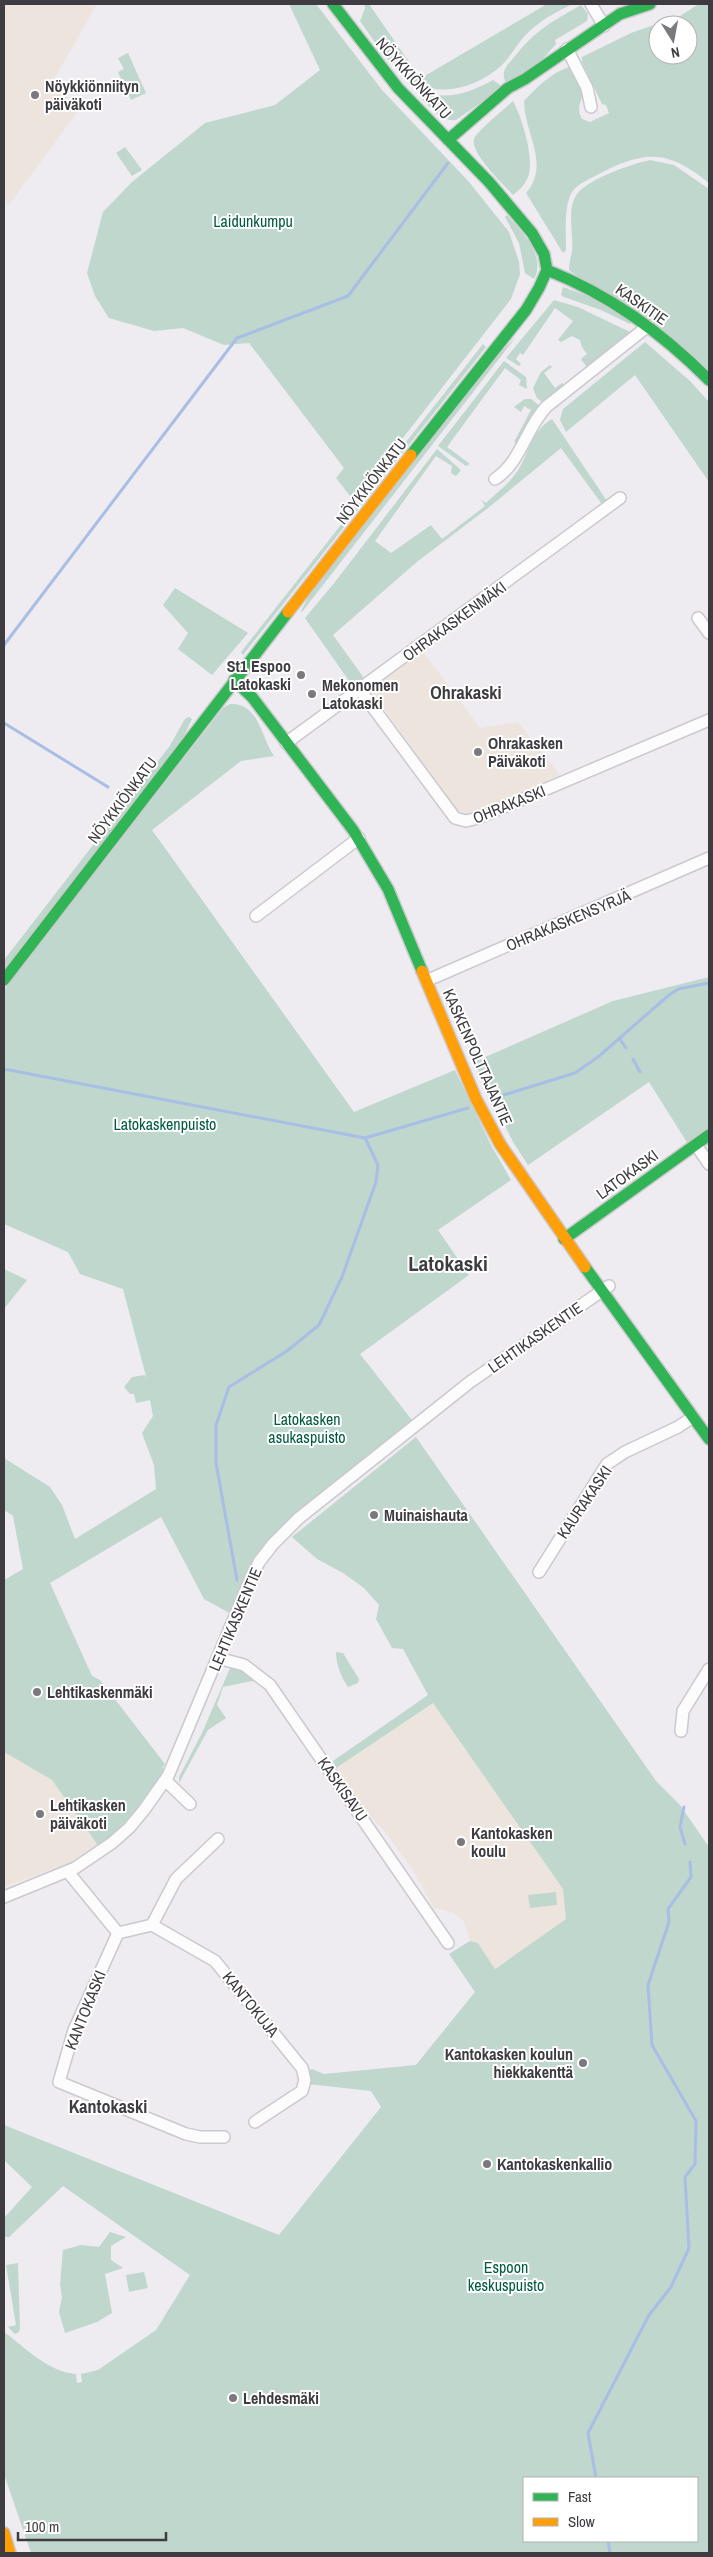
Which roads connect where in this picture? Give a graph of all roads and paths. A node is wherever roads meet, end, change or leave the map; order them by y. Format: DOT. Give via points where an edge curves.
graph roads {
  1 [pos="333,4"];
  2 [pos="591,4"];
  3 [pos="650,4"];
  4 [pos="660,4"];
  5 [pos="604,26"];
  6 [pos="567,49"];
  7 [pos="591,108"];
  8 [pos="452,144"];
  9 [pos="547,270"];
  10 [pos="648,326"];
  11 [pos="709,380"];
  12 [pos="495,480"];
  13 [pos="620,498"];
  14 [pos="698,618"];
  15 [pos="709,633"];
  16 [pos="234,680"];
  17 [pos="360,690"];
  18 [pos="709,720"];
  19 [pos="286,742"];
  20 [pos="359,838"];
  21 [pos="709,858"];
  22 [pos="256,916"];
  23 [pos="4,980"];
  24 [pos="426,981"];
  25 [pos="709,1135"];
  26 [pos="696,1145"];
  27 [pos="709,1164"];
  28 [pos="564,1239"];
  29 [pos="605,1289"];
  30 [pos="693,1417"];
  31 [pos="709,1439"];
  32 [pos="539,1572"];
  33 [pos="218,1658"];
  34 [pos="709,1669"];
  35 [pos="681,1731"];
  36 [pos="166,1781"];
  37 [pos="190,1804"];
  38 [pos="218,1839"];
  39 [pos="68,1872"];
  40 [pos="4,1897"];
  41 [pos="152,1925"];
  42 [pos="118,1933"];
  43 [pos="448,1943"];
  44 [pos="255,2122"];
  45 [pos="224,2137"];
  46 [pos="4,2533"];
  47 [pos="10,2553"];
  1 -- 8 [label="street, NÖYKKIÖNKATU" via="375,62"];
  2 -- 5 [label="street"];
  3 -- 5 [label="street" via="620,14"];
  4 -- 5 [label="street" via="624,23"];
  5 -- 6 [label="street"];
  6 -- 7 [label="street" via="586,86"];
  6 -- 8 [label="street" via="508,88"];
  8 -- 9 [label="street, NÖYKKIÖNKATU" via="491,184 541,246"];
  9 -- 10 [label="street, KASKITIE" via="614,302"];
  9 -- 16 [label="street, NÖYKKIÖNKATU" via="530,302 498,346"];
  10 -- 11 [label="street, KASKITIE"];
  10 -- 12 [label="street" via="546,407 532,423 514,462"];
  13 -- 17 [label="street, OHRAKASKENMÄKI"];
  14 -- 15 [label="street"];
  16 -- 19 [label="street, KASKENPOLTTAJANTIE" via="252,697"];
  16 -- 23 [label="street, NÖYKKIÖNKATU"];
  17 -- 18 [label="street, OHRAKASKI" via="460,821 478,818"];
  17 -- 19 [label="street, OHRAKASKENMÄKI"];
  19 -- 20 [label="street, KASKENPOLTTAJANTIE"];
  20 -- 22 [label="street"];
  20 -- 24 [label="street, KASKENPOLTTAJANTIE" via="388,889"];
  21 -- 24 [label="street, OHRAKASKENSYRJÄ"];
  24 -- 28 [label="street, KASKENPOLTTAJANTIE" via="476,1098 500,1144"];
  25 -- 26 [label="street, LATOKASKI"];
  26 -- 27 [label="street"];
  26 -- 28 [label="street, LATOKASKI"];
  28 -- 29 [label="street, KASKENPOLTTAJANTIE"];
  29 -- 30 [label="street, KASKENPOLTTAJANTIE"];
  29 -- 33 [label="street, LEHTIKASKENTIE" via="470,1382 272,1544 248,1585"];
  30 -- 31 [label="street, KASKENPOLTTAJANTIE"];
  30 -- 32 [label="street, KAURAKASKI" via="607,1464"];
  33 -- 36 [label="street, LEHTIKASKENTIE"];
  33 -- 43 [label="street, KASKISAVU" via="244,1665 270,1685"];
  34 -- 35 [label="street" via="683,1711"];
  36 -- 37 [label="street"];
  36 -- 39 [label="street, LEHTIKASKENTIE" via="129,1828 102,1851"];
  38 -- 41 [label="street" via="176,1879"];
  39 -- 40 [label="street, LEHTIKASKENTIE"];
  39 -- 42 [label="street"];
  41 -- 42 [label="street"];
  41 -- 44 [label="street, KANTOKUJA" via="215,1961 302,2068 305,2080 302,2091"];
  42 -- 45 [label="street, KANTOKASKI" via="74,2030 59,2082 186,2134"];
  46 -- 47 [label="street"];
}
